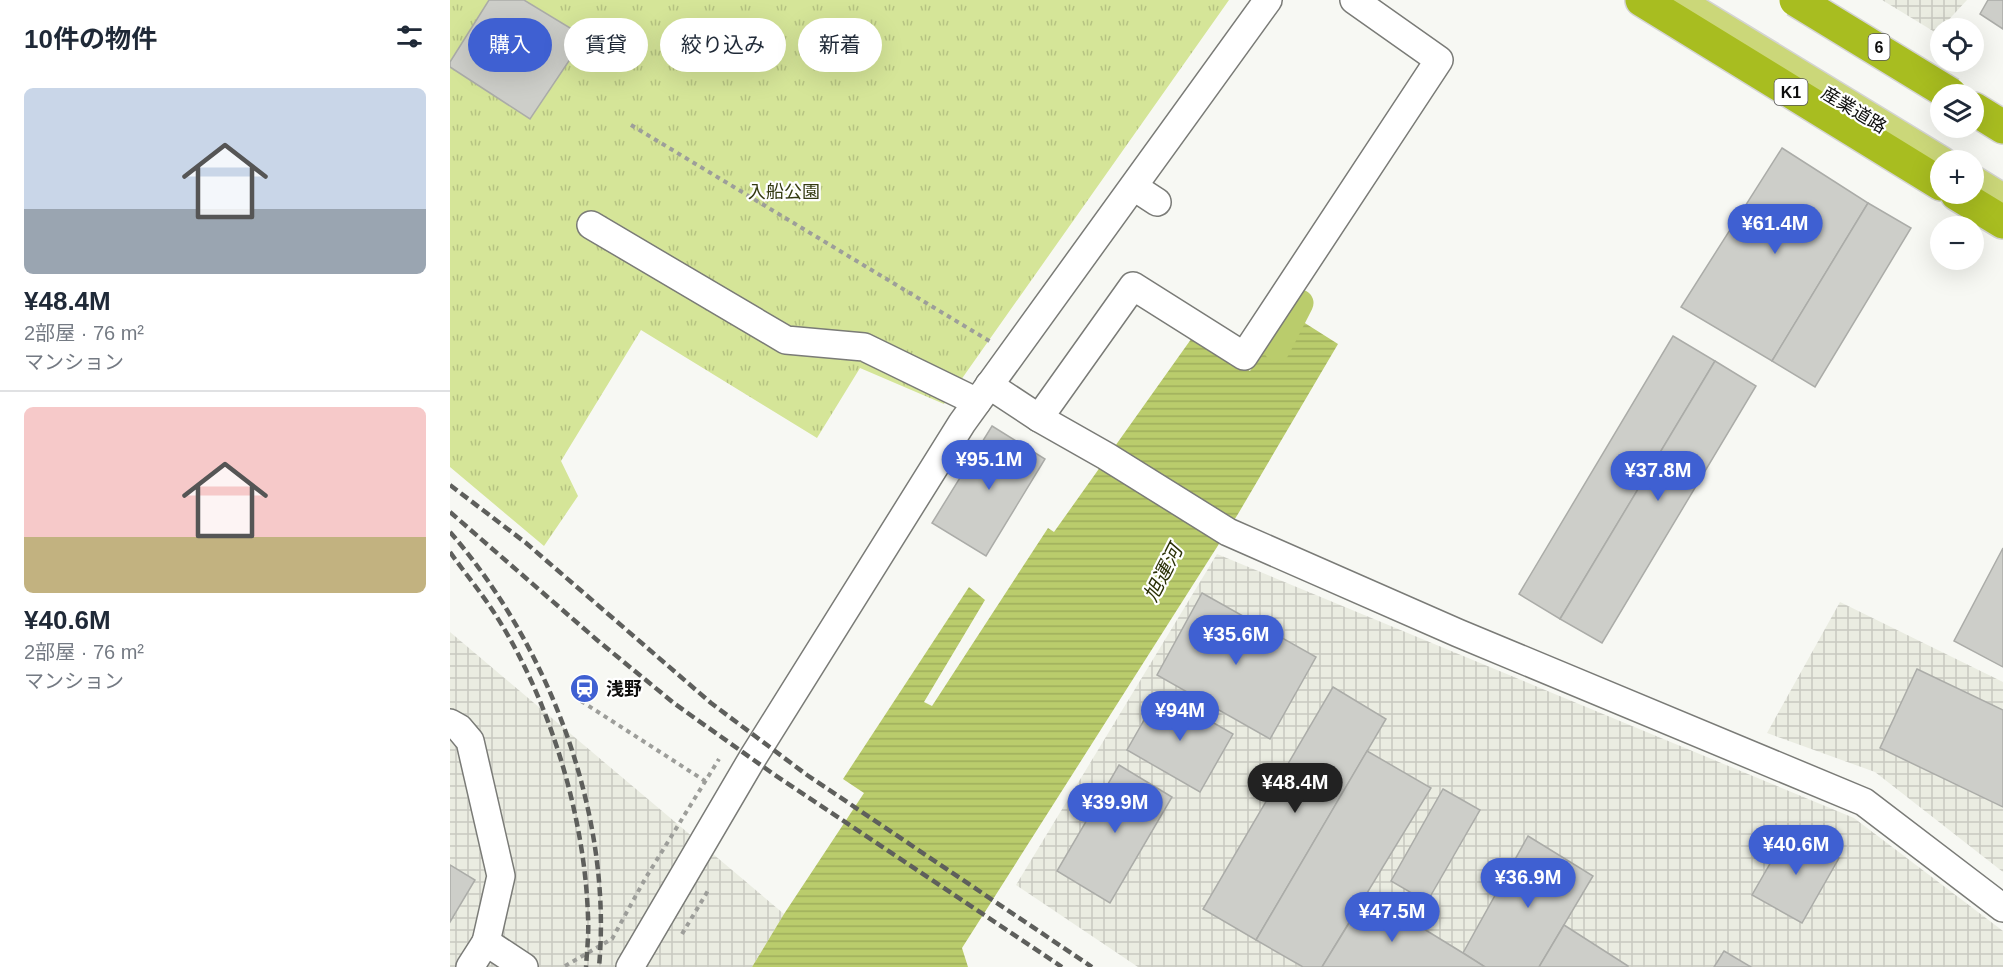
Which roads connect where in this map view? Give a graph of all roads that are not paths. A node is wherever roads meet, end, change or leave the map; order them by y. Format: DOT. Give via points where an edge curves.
graph roads {
  1 [pos="1268,0"];
  2 [pos="1354,0"];
  3 [pos="1642,0"];
  4 [pos="1674,0"];
  5 [pos="1796,0"];
  6 [pos="1810,0"];
  7 [pos="1933,84"];
  8 [pos="1934,84"];
  9 [pos="1984,116"];
  10 [pos="1984,118"];
  11 [pos="2003,127"];
  12 [pos="2003,132"];
  13 [pos="1930,156"];
  14 [pos="1930,177"];
  15 [pos="1134,187"];
  16 [pos="1984,189"];
  17 [pos="2003,201"];
  18 [pos="1157,202"];
  19 [pos="1973,204"];
  20 [pos="2003,222"];
  21 [pos="591,225"];
  22 [pos="983,394"];
  23 [pos="1039,418"];
  24 [pos="450,723"];
  25 [pos="2003,908"];
  26 [pos="486,942"];
  27 [pos="470,967"];
  28 [pos="524,967"];
  29 [pos="630,967"];
  1 -- 15 [label="street"];
  2 -- 23 [label="street" via="1439,60 1244,356 1133,286"];
  3 -- 14 [label="highway, K1"];
  4 -- 13 [label="main road, 産業道路"];
  5 -- 7 [label="highway, bridge"];
  6 -- 8 [label="main road, 6"];
  9 -- 11 [label="highway"];
  10 -- 12 [label="main road"];
  15 -- 18 [label="street"];
  15 -- 22 [label="street"];
  16 -- 17 [label="main road"];
  19 -- 20 [label="highway"];
  21 -- 22 [label="street" via="786,340 864,347"];
  22 -- 23 [label="street"];
  22 -- 29 [label="street" via="746,770"];
  23 -- 25 [label="street" via="1227,532 1864,802"];
  24 -- 26 [label="street" via="470,741 501,876"];
  26 -- 27 [label="street"];
  26 -- 28 [label="street"];
}
